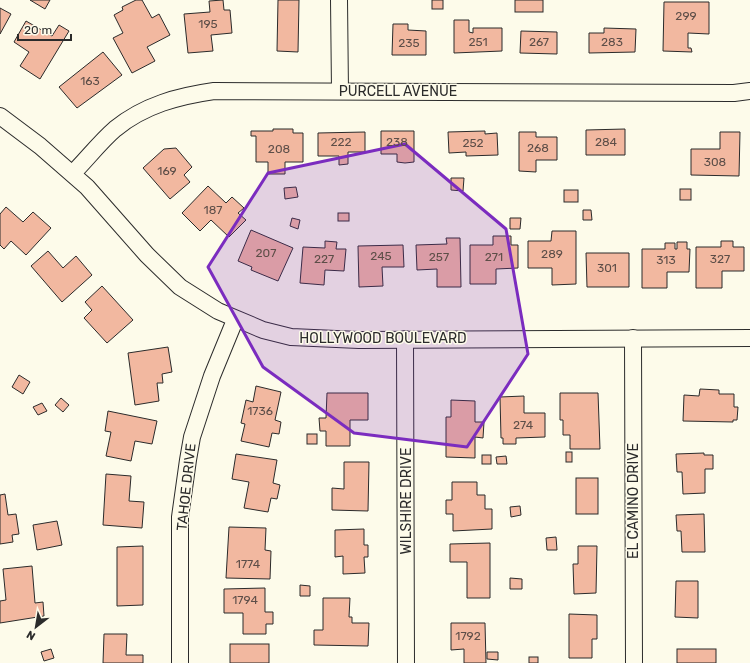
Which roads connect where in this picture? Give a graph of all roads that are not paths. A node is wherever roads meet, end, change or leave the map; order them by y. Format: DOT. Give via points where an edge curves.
graph roads {
  1 [pos="340,0"];
  2 [pos="340,91"];
  3 [pos="750,91"];
  4 [pos="0,116"];
  5 [pos="73,173"];
  6 [pos="235,320"];
  7 [pos="633,338"];
  8 [pos="750,338"];
  9 [pos="405,339"];
  10 [pos="180,663"];
  11 [pos="406,663"];
  12 [pos="634,663"];
  1 -- 2 [label="street"];
  2 -- 3 [label="street, PURCELL AVENUE"];
  2 -- 5 [label="street, PURCELL AVENUE" via="214,91 173,98 133,117 115,129"];
  4 -- 5 [label="street, HOLLYWOOD BOULEVARD"];
  5 -- 6 [label="street, HOLLYWOOD BOULEVARD" via="166,275 198,300"];
  6 -- 9 [label="street, HOLLYWOOD BOULEVARD" via="291,337"];
  6 -- 10 [label="street, TAHOE DRIVE" via="212,376 192,436 188,460 180,517"];
  7 -- 8 [label="street, HOLLYWOOD BOULEVARD"];
  7 -- 9 [label="street, HOLLYWOOD BOULEVARD"];
  7 -- 12 [label="street, EL CAMINO DRIVE"];
  9 -- 11 [label="street, WILSHIRE DRIVE"];
}
